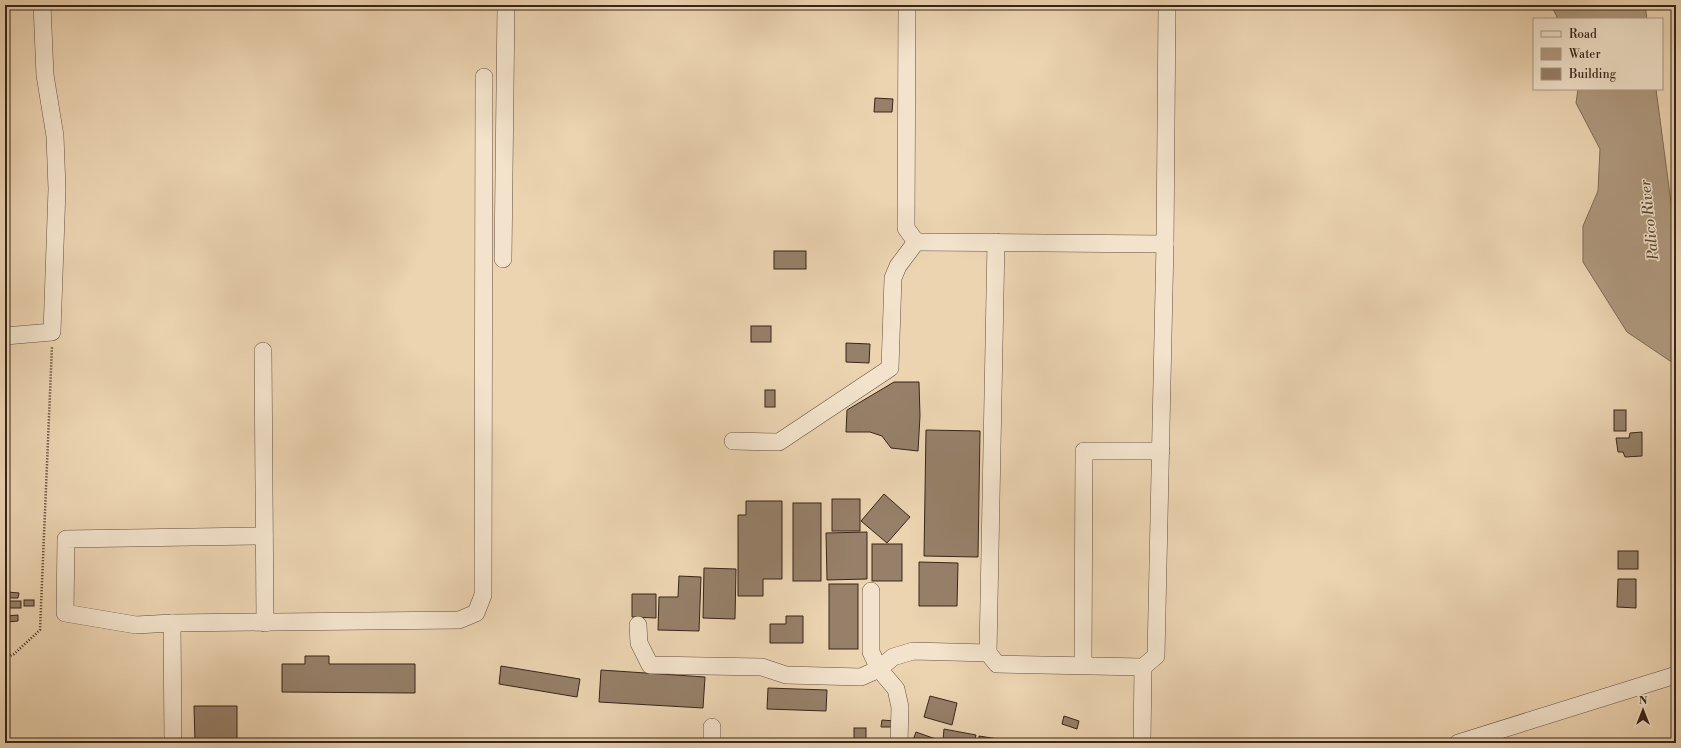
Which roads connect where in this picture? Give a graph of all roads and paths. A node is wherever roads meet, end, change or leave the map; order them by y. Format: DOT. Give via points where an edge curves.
graph roads {
  1 [pos="42,5"];
  2 [pos="506,5"];
  3 [pos="907,5"];
  4 [pos="1168,5"];
  5 [pos="484,77"];
  6 [pos="916,242"];
  7 [pos="996,242"];
  8 [pos="1165,244"];
  9 [pos="503,259"];
  10 [pos="52,332"];
  11 [pos="5,336"];
  12 [pos="263,351"];
  13 [pos="733,441"];
  14 [pos="1161,451"];
  15 [pos="264,536"];
  16 [pos="871,591"];
  17 [pos="172,623"];
  18 [pos="265,623"];
  19 [pos="638,625"];
  20 [pos="988,653"];
  21 [pos="5,658"];
  22 [pos="1083,666"];
  23 [pos="1143,667"];
  24 [pos="879,669"];
  25 [pos="1676,675"];
  26 [pos="173,743"];
  27 [pos="899,743"];
  28 [pos="1142,743"];
  29 [pos="1458,743"];
  1 -- 10 [label="street" via="45,74 55,136 57,189"];
  2 -- 9 [label="street"];
  3 -- 6 [label="street" via="906,228"];
  4 -- 8 [label="street"];
  5 -- 18 [label="street" via="483,595 476,613 459,620"];
  6 -- 7 [label="street"];
  6 -- 13 [label="street" via="898,266 893,278 890,368 779,442"];
  7 -- 8 [label="street"];
  7 -- 20 [label="street"];
  8 -- 14 [label="street"];
  10 -- 11 [label="street"];
  10 -- 21 [label="path" via="40,630 14,654"];
  12 -- 15 [label="street"];
  14 -- 22 [label="street" via="1084,451"];
  14 -- 23 [label="street" via="1156,656"];
  15 -- 17 [label="street" via="66,539 65,613 136,625"];
  15 -- 18 [label="street"];
  16 -- 24 [label="street" via="871,652"];
  17 -- 18 [label="street"];
  17 -- 26 [label="street"];
  19 -- 24 [label="street" via="639,643 650,665 762,667 786,675 861,677"];
  20 -- 22 [label="street" via="997,664"];
  20 -- 24 [label="street" via="913,651 893,657"];
  22 -- 23 [label="street"];
  23 -- 28 [label="street"];
  24 -- 27 [label="street" via="896,689 900,707"];
  25 -- 29 [label="street"];
}
